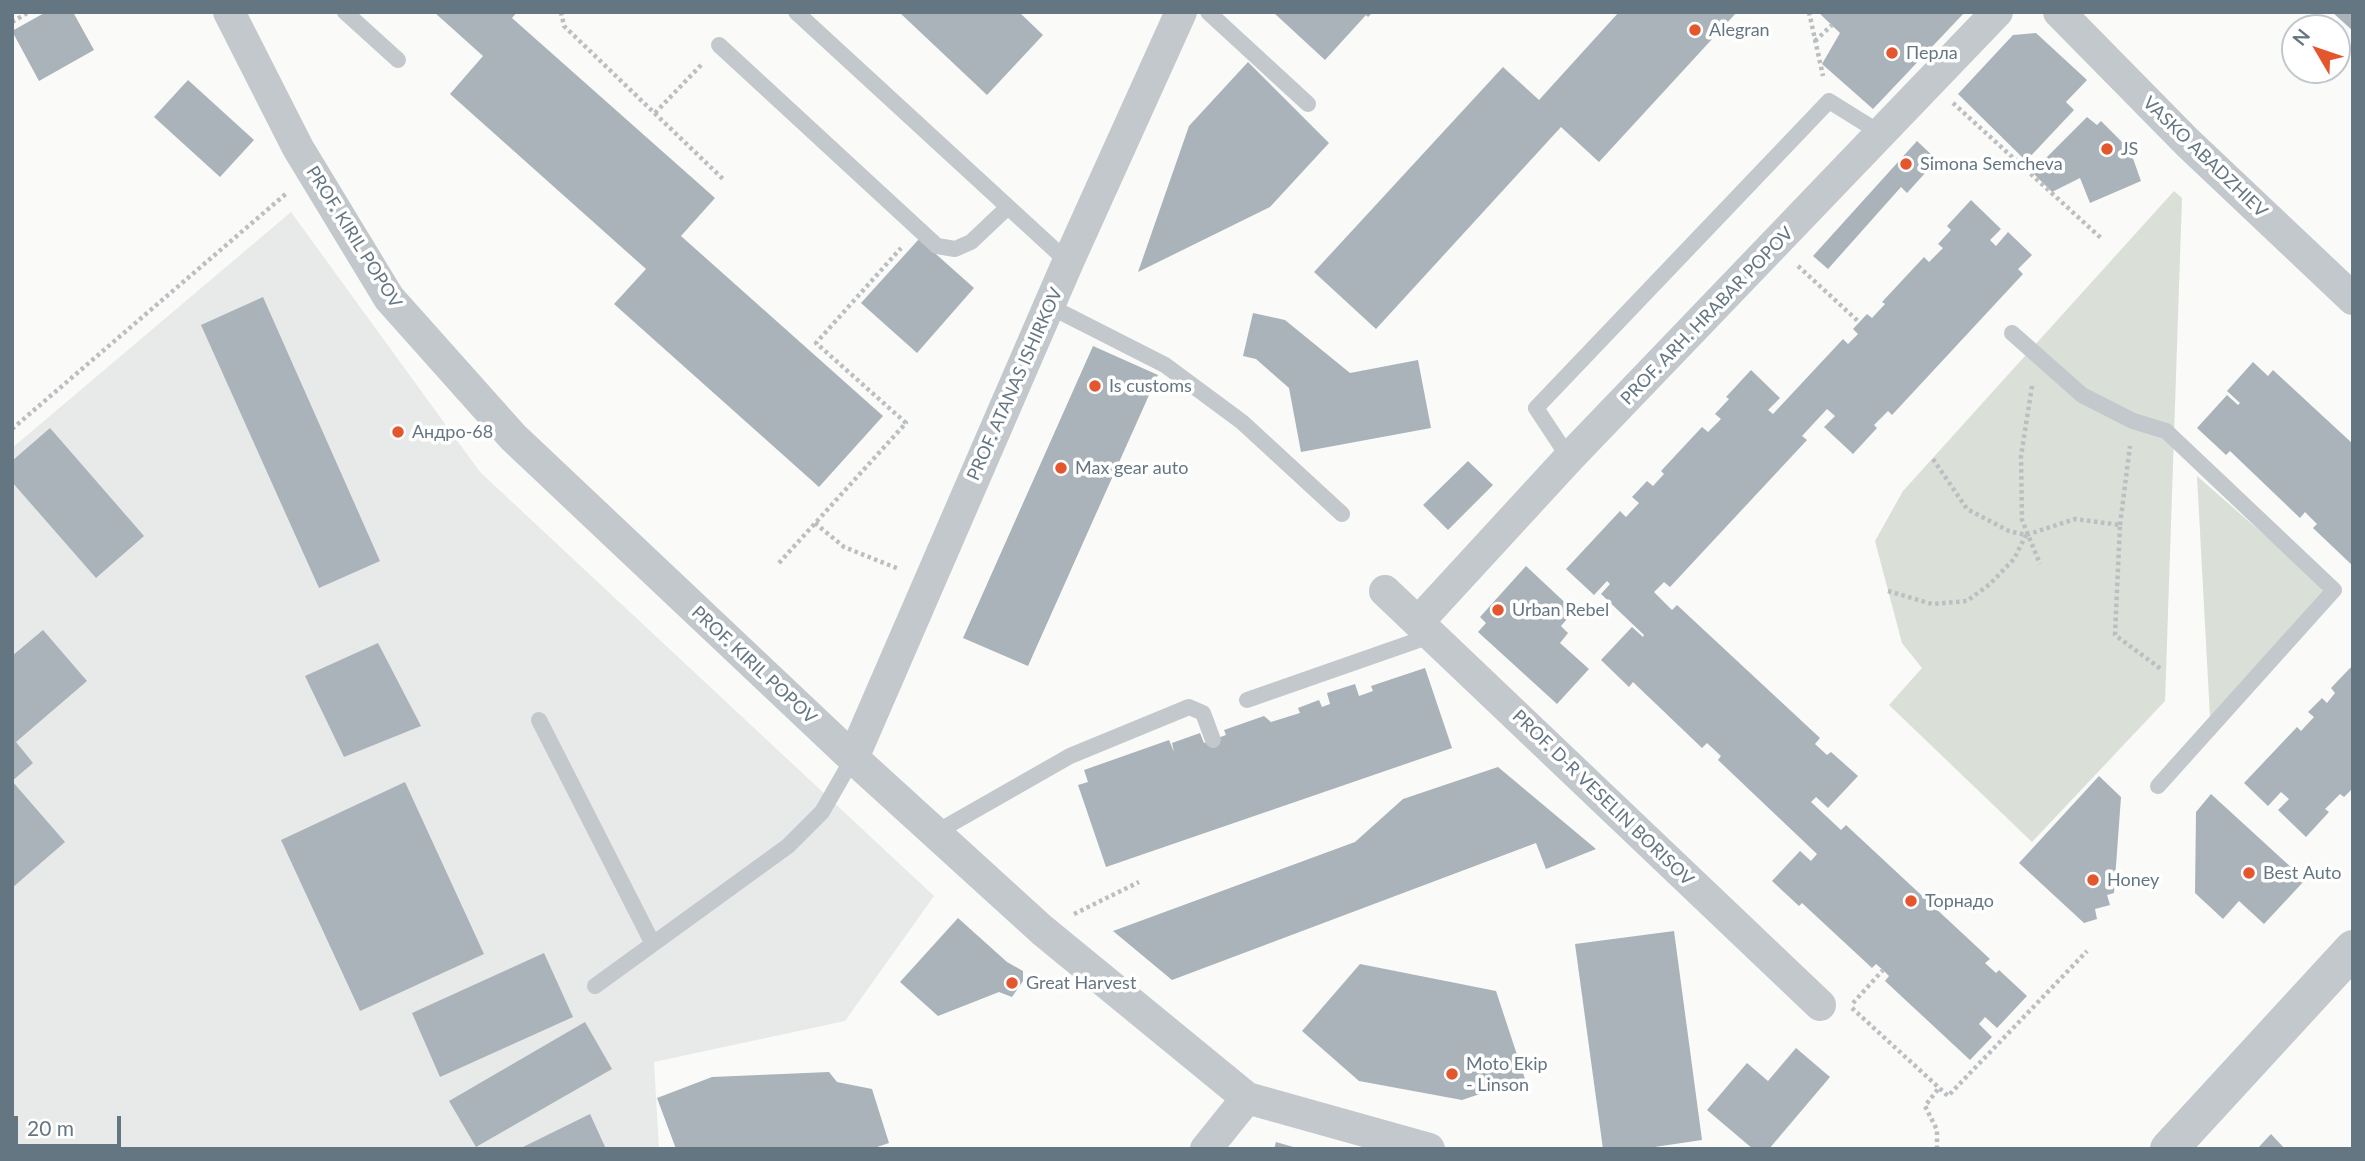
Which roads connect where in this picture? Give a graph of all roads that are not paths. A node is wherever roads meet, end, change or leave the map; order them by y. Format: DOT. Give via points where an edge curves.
graph roads {
  1 [pos="229,12"];
  2 [pos="345,12"];
  3 [pos="796,12"];
  4 [pos="1181,12"];
  5 [pos="1208,12"];
  6 [pos="1997,12"];
  7 [pos="2059,12"];
  8 [pos="719,45"];
  9 [pos="398,60"];
  10 [pos="1308,104"];
  11 [pos="1882,134"];
  12 [pos="1008,207"];
  13 [pos="1068,262"];
  14 [pos="2353,299"];
  15 [pos="1049,306"];
  16 [pos="2012,333"];
  17 [pos="1569,458"];
  18 [pos="1342,514"];
  19 [pos="1385,591"];
  20 [pos="1426,628"];
  21 [pos="1247,700"];
  22 [pos="539,720"];
  23 [pos="1213,740"];
  24 [pos="853,758"];
  25 [pos="2158,786"];
  26 [pos="935,833"];
  27 [pos="653,944"];
  28 [pos="2353,949"];
  29 [pos="595,986"];
  30 [pos="1835,1006"];
  31 [pos="1247,1098"];
  32 [pos="1206,1149"];
  33 [pos="1429,1149"];
  34 [pos="2169,1149"];
  1 -- 24 [label="street, PROF. KIRIL POPOV" via="312,171 389,298 513,437"];
  2 -- 9 [label="lane"];
  3 -- 12 [label="lane"];
  4 -- 13 [label="street, PROF. ATANAS ISHIRKOV"];
  5 -- 10 [label="lane"];
  6 -- 11 [label="street, PROF. ARH. HRABAR POPOV"];
  7 -- 14 [label="street, VASKO ABADZHIEV" via="2188,143"];
  8 -- 12 [label="lane" via="937,246 955,249 985,231"];
  11 -- 17 [label="street, PROF. ARH. HRABAR POPOV"];
  11 -- 17 [label="lane" via="1829,101 1536,408"];
  12 -- 13 [label="lane"];
  13 -- 15 [label="street, PROF. ATANAS ISHIRKOV"];
  15 -- 18 [label="lane" via="1165,365 1252,430"];
  15 -- 24 [label="street, PROF. ATANAS ISHIRKOV"];
  16 -- 25 [label="lane" via="2082,395 2166,432 2334,590"];
  17 -- 20 [label="street, PROF. ARH. HRABAR POPOV"];
  19 -- 20 [label="street, PROF. D-R VESELIN BORISOV"];
  20 -- 21 [label="lane"];
  20 -- 30 [label="street, PROF. D-R VESELIN BORISOV"];
  22 -- 27 [label="lane"];
  23 -- 26 [label="lane" via="1203,713 1189,707 1070,756"];
  24 -- 26 [label="street, PROF. KIRIL POPOV"];
  24 -- 27 [label="lane" via="822,812 788,846"];
  26 -- 31 [label="street, PROF. KIRIL POPOV" via="1042,930"];
  27 -- 29 [label="lane"];
  28 -- 34 [label="street"];
  31 -- 32 [label="street"];
  31 -- 33 [label="street, PROF. KIRIL POPOV"];
}
